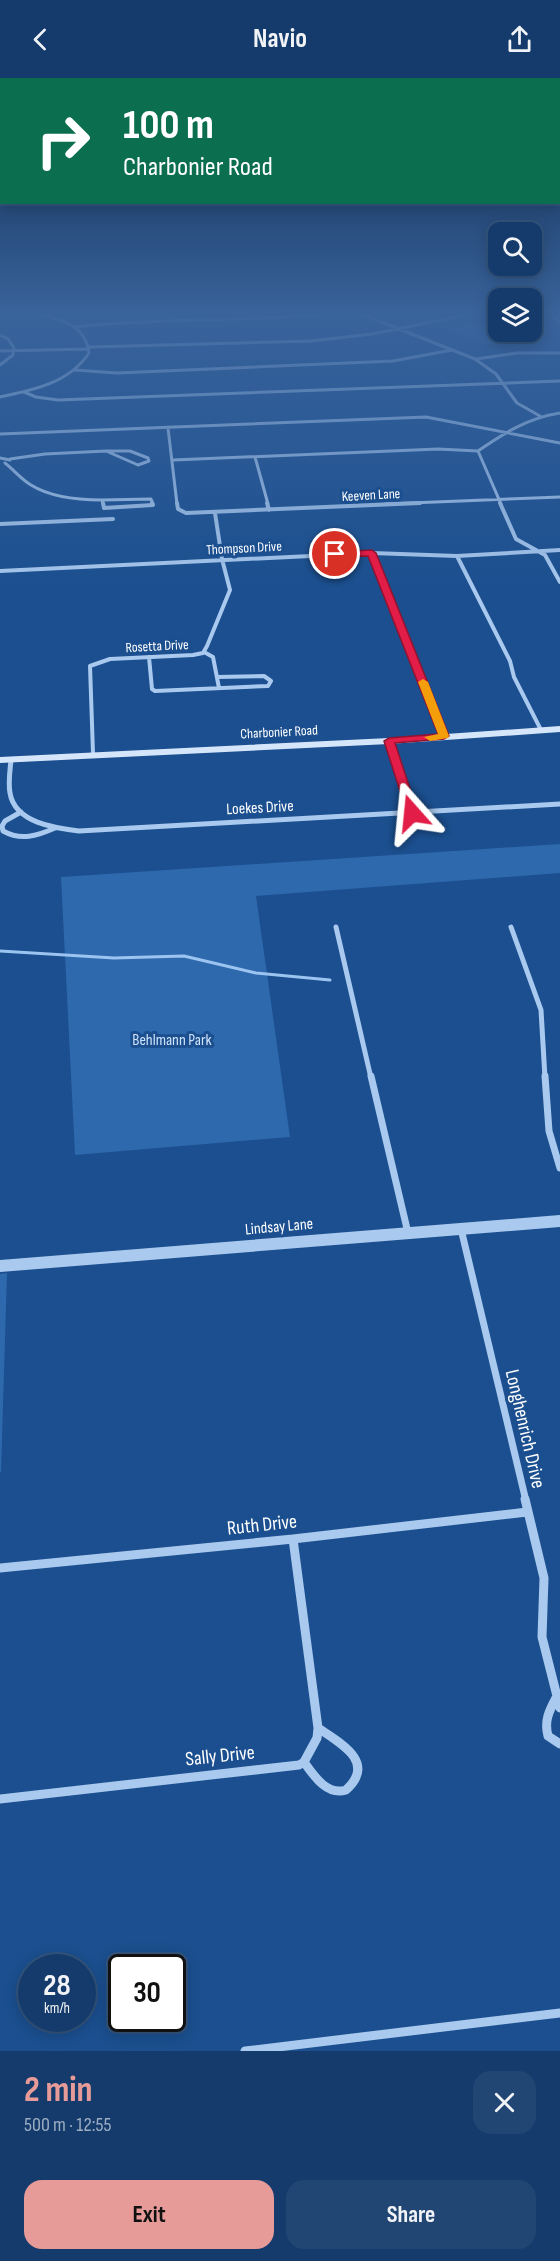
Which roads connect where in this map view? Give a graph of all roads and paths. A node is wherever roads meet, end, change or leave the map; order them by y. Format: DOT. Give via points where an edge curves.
graph roads {
  1 [pos="522,405"];
  2 [pos="560,413"];
  3 [pos="540,416"];
  4 [pos="168,428"];
  5 [pos="504,432"];
  6 [pos="0,435"];
  7 [pos="560,442"];
  8 [pos="106,451"];
  9 [pos="478,451"];
  10 [pos="255,457"];
  11 [pos="173,460"];
  12 [pos="2,461"];
  13 [pos="560,497"];
  14 [pos="497,500"];
  15 [pos="102,501"];
  16 [pos="269,510"];
  17 [pos="215,513"];
  18 [pos="113,519"];
  19 [pos="0,524"];
  20 [pos="560,550"];
  21 [pos="536,552"];
  22 [pos="372,553"];
  23 [pos="457,556"];
  24 [pos="222,560"];
  25 [pos="0,571"];
  26 [pos="560,582"];
  27 [pos="204,652"];
  28 [pos="149,657"];
  29 [pos="217,677"];
  30 [pos="219,688"];
  31 [pos="560,729"];
  32 [pos="541,730"];
  33 [pos="444,736"];
  34 [pos="389,741"];
  35 [pos="93,754"];
  36 [pos="5,760"];
  37 [pos="560,804"];
  38 [pos="21,812"];
  39 [pos="412,813"];
  40 [pos="55,828"];
  41 [pos="336,927"];
  42 [pos="511,927"];
  43 [pos="560,1168"];
  44 [pos="560,1221"];
  45 [pos="461,1229"];
  46 [pos="408,1233"];
  47 [pos="0,1266"];
  48 [pos="527,1512"];
  49 [pos="293,1539"];
  50 [pos="0,1568"];
  51 [pos="556,1698"];
  52 [pos="560,1708"];
  53 [pos="318,1728"];
  54 [pos="560,1744"];
  55 [pos="304,1762"];
  56 [pos="0,1799"];
  57 [pos="560,2013"];
  58 [pos="288,2049"];
  59 [pos="245,2051"];
  1 -- 3 [label="street"];
  2 -- 3 [label="street"];
  3 -- 5 [label="street"];
  4 -- 5 [label="street" via="426,417"];
  4 -- 6 [label="street"];
  4 -- 11 [label="street"];
  5 -- 7 [label="street"];
  5 -- 9 [label="street"];
  8 -- 8 [label="street" via="138,465 149,461 130,451"];
  8 -- 12 [label="street"];
  9 -- 10 [label="street" via="438,449"];
  9 -- 14 [label="street"];
  10 -- 11 [label="street"];
  10 -- 16 [label="street"];
  11 -- 17 [label="street, Keeven Lane" via="178,509 182,513"];
  12 -- 15 [label="street" via="38,488"];
  13 -- 14 [label="street, Keeven Lane"];
  14 -- 16 [label="street, Keeven Lane"];
  14 -- 21 [label="street" via="516,539"];
  15 -- 15 [label="street" via="151,499 153,505 104,508"];
  16 -- 17 [label="street, Keeven Lane"];
  17 -- 24 [label="street, Rosetta Drive"];
  18 -- 19 [label="street"];
  20 -- 21 [label="street, Thompson Drive"];
  21 -- 23 [label="street, Thompson Drive"];
  21 -- 26 [label="street" via="544,555"];
  22 -- 23 [label="street, Thompson Drive"];
  22 -- 24 [label="street, Thompson Drive"];
  22 -- 33 [label="street"];
  23 -- 32 [label="street"];
  24 -- 25 [label="street, Thompson Drive"];
  24 -- 27 [label="street, Rosetta Drive" via="229,596"];
  27 -- 28 [label="street, Rosetta Drive"];
  27 -- 29 [label="street" via="213,657"];
  28 -- 30 [label="street" via="155,691"];
  28 -- 35 [label="street, Rosetta Drive" via="110,659 90,666"];
  29 -- 30 [label="street"];
  29 -- 30 [label="street" via="264,676 272,681 268,686"];
  31 -- 32 [label="main road, Charbonier Road"];
  32 -- 33 [label="main road, Charbonier Road"];
  33 -- 34 [label="main road, Charbonier Road"];
  34 -- 35 [label="main road, Charbonier Road"];
  34 -- 39 [label="street"];
  35 -- 36 [label="main road, Charbonier Road"];
  36 -- 38 [label="street" via="11,796"];
  37 -- 39 [label="street, Loekes Drive"];
  38 -- 40 [label="street, Loekes Drive"];
  38 -- 40 [label="street" via="5,821 3,831 23,838"];
  39 -- 40 [label="street, Loekes Drive" via="90,832"];
  41 -- 46 [label="street"];
  42 -- 43 [label="street" via="541,1010 549,1131"];
  44 -- 45 [label="street, Lindsay Lane"];
  45 -- 46 [label="street, Lindsay Lane"];
  45 -- 48 [label="street, Longhenrich Drive"];
  46 -- 47 [label="street, Lindsay Lane"];
  48 -- 49 [label="street, Ruth Drive"];
  48 -- 51 [label="street, Longhenrich Drive" via="544,1578 543,1637"];
  49 -- 50 [label="street, Ruth Drive"];
  49 -- 53 [label="street"];
  51 -- 52 [label="street, Longhenrich Drive"];
  51 -- 54 [label="street" via="545,1726 548,1736"];
  53 -- 55 [label="street"];
  53 -- 55 [label="street" via="353,1756 358,1767 355,1781 344,1792 336,1793 326,1788"];
  55 -- 56 [label="street, Sally Drive"];
  57 -- 58 [label="street"];
  58 -- 59 [label="street"];
}
